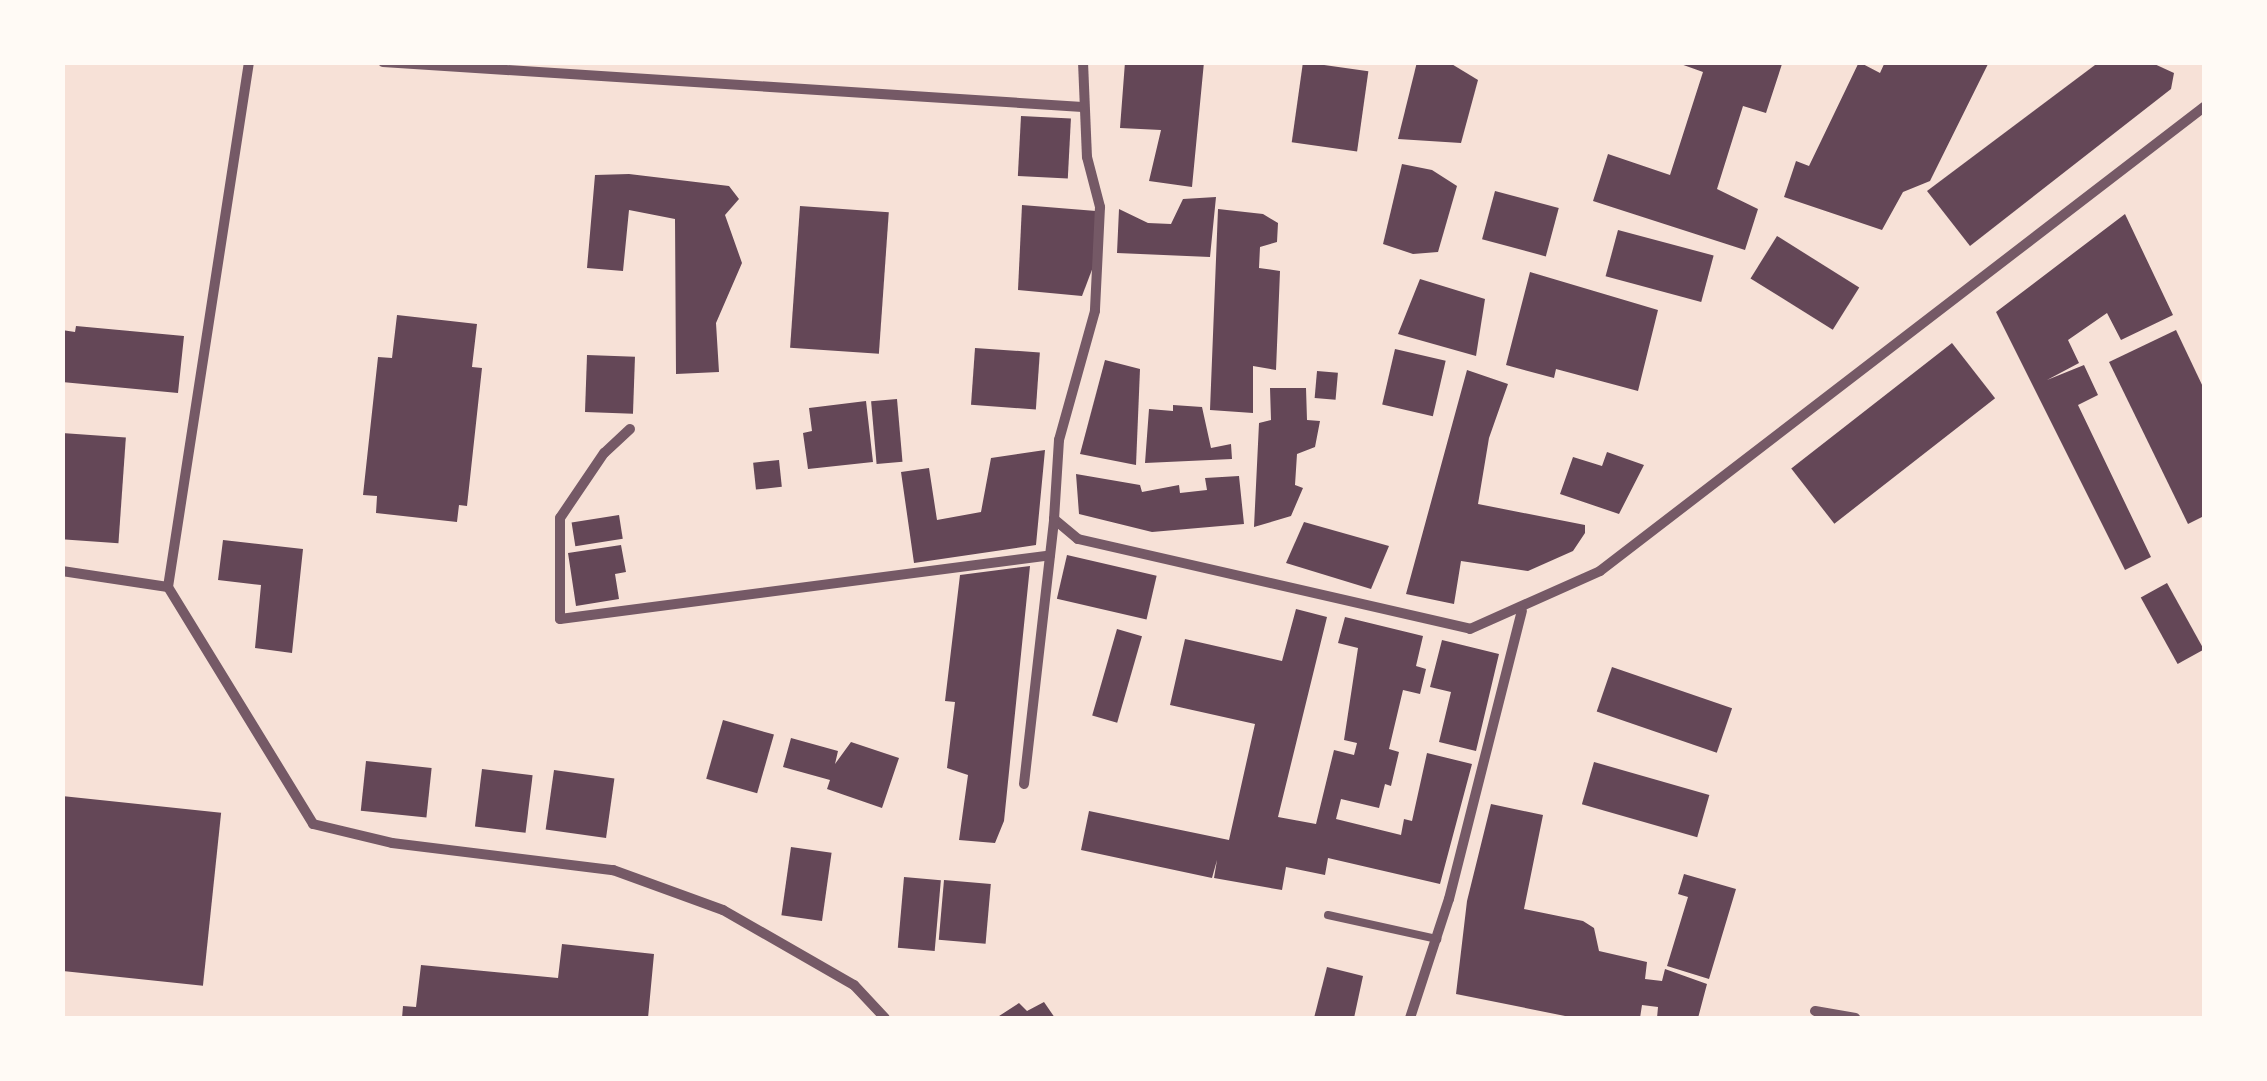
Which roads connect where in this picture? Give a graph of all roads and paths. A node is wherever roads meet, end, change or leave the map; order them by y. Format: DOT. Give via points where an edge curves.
graph roads {
  1 [pos="250,62"];
  2 [pos="383,62"];
  3 [pos="1082,62"];
  4 [pos="2204,106"];
  5 [pos="1083,107"];
  6 [pos="630,430"];
  7 [pos="1054,519"];
  8 [pos="1050,555"];
  9 [pos="62,572"];
  10 [pos="168,588"];
  11 [pos="1522,611"];
  12 [pos="1024,784"];
  13 [pos="1328,915"];
  14 [pos="1438,939"];
  15 [pos="1816,1010"];
  16 [pos="885,1018"];
  17 [pos="1410,1018"];
  18 [pos="1855,1018"];
  1 -- 10 [label="street"];
  2 -- 5 [label="street"];
  3 -- 5 [label="street"];
  4 -- 11 [label="street" via="1600,571"];
  5 -- 7 [label="street" via="1086,157 1100,207 1095,311 1059,440"];
  6 -- 8 [label="street" via="604,453 560,518 560,619"];
  7 -- 8 [label="street"];
  7 -- 11 [label="street" via="1078,538 1444,626 1470,629"];
  8 -- 12 [label="street"];
  9 -- 10 [label="street"];
  10 -- 16 [label="street" via="313,824 392,843 613,870 724,910 854,985"];
  11 -- 14 [label="street"];
  13 -- 14 [label="lane"];
  14 -- 17 [label="street"];
  15 -- 18 [label="street"];
}
